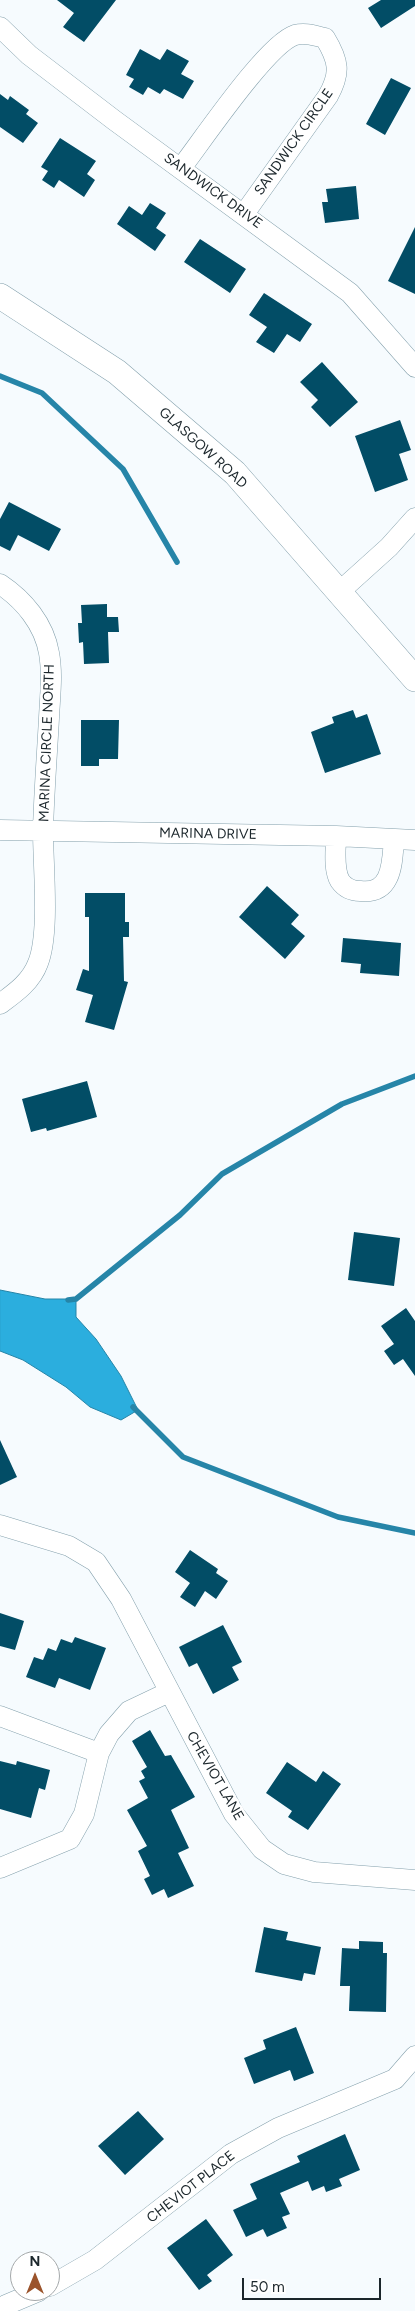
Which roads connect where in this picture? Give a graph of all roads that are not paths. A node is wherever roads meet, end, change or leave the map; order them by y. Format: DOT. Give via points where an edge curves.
graph roads {
  1 [pos="0,27"];
  2 [pos="181,168"];
  3 [pos="244,214"];
  4 [pos="0,296"];
  5 [pos="414,363"];
  6 [pos="415,518"];
  7 [pos="0,584"];
  8 [pos="338,593"];
  9 [pos="415,679"];
  10 [pos="0,830"];
  11 [pos="43,831"];
  12 [pos="336,836"];
  13 [pos="394,839"];
  14 [pos="415,840"];
  15 [pos="0,1004"];
  16 [pos="0,1525"];
  17 [pos="169,1692"];
  18 [pos="0,1716"];
  19 [pos="99,1753"];
  20 [pos="0,1868"];
  21 [pos="415,1880"];
  22 [pos="415,2056"];
  23 [pos="60,2280"];
  24 [pos="16,2301"];
  25 [pos="2,2307"];
  1 -- 2 [label="street, SANDWICK DRIVE" via="37,61"];
  2 -- 3 [label="street, SANDWICK DRIVE"];
  2 -- 3 [label="street, SANDWICK CIRCLE" via="264,59 294,36 309,34 325,38 334,52 336,81"];
  3 -- 5 [label="street, SANDWICK DRIVE" via="350,293"];
  4 -- 8 [label="street, GLASGOW ROAD" via="117,372 235,472"];
  6 -- 8 [label="street" via="389,547"];
  7 -- 11 [label="street, MARINA CIRCLE NORTH" via="34,616 49,652 51,678"];
  8 -- 9 [label="street, GLASGOW ROAD"];
  10 -- 11 [label="street, MARINA DRIVE"];
  11 -- 12 [label="street, MARINA DRIVE"];
  11 -- 15 [label="street, MARINA CIRCLE NORTH" via="43,935 38,964 22,988"];
  12 -- 13 [label="street, MARINA DRIVE"];
  12 -- 13 [label="street" via="336,871 340,881 347,888 360,891 373,891 390,874"];
  13 -- 14 [label="street, MARINA DRIVE"];
  16 -- 17 [label="street, CHEVIOT LANE" via="69,1546 96,1562 121,1599"];
  17 -- 19 [label="street" via="129,1711 109,1734"];
  17 -- 21 [label="street, CHEVIOT LANE" via="234,1814 262,1849 284,1864 314,1872"];
  18 -- 19 [label="street"];
  19 -- 20 [label="street" via="84,1814 70,1839"];
  22 -- 23 [label="street, CHEVIOT PLACE" via="395,2079 278,2128 231,2154 95,2260"];
  24 -- 25 [label="street"];
}
